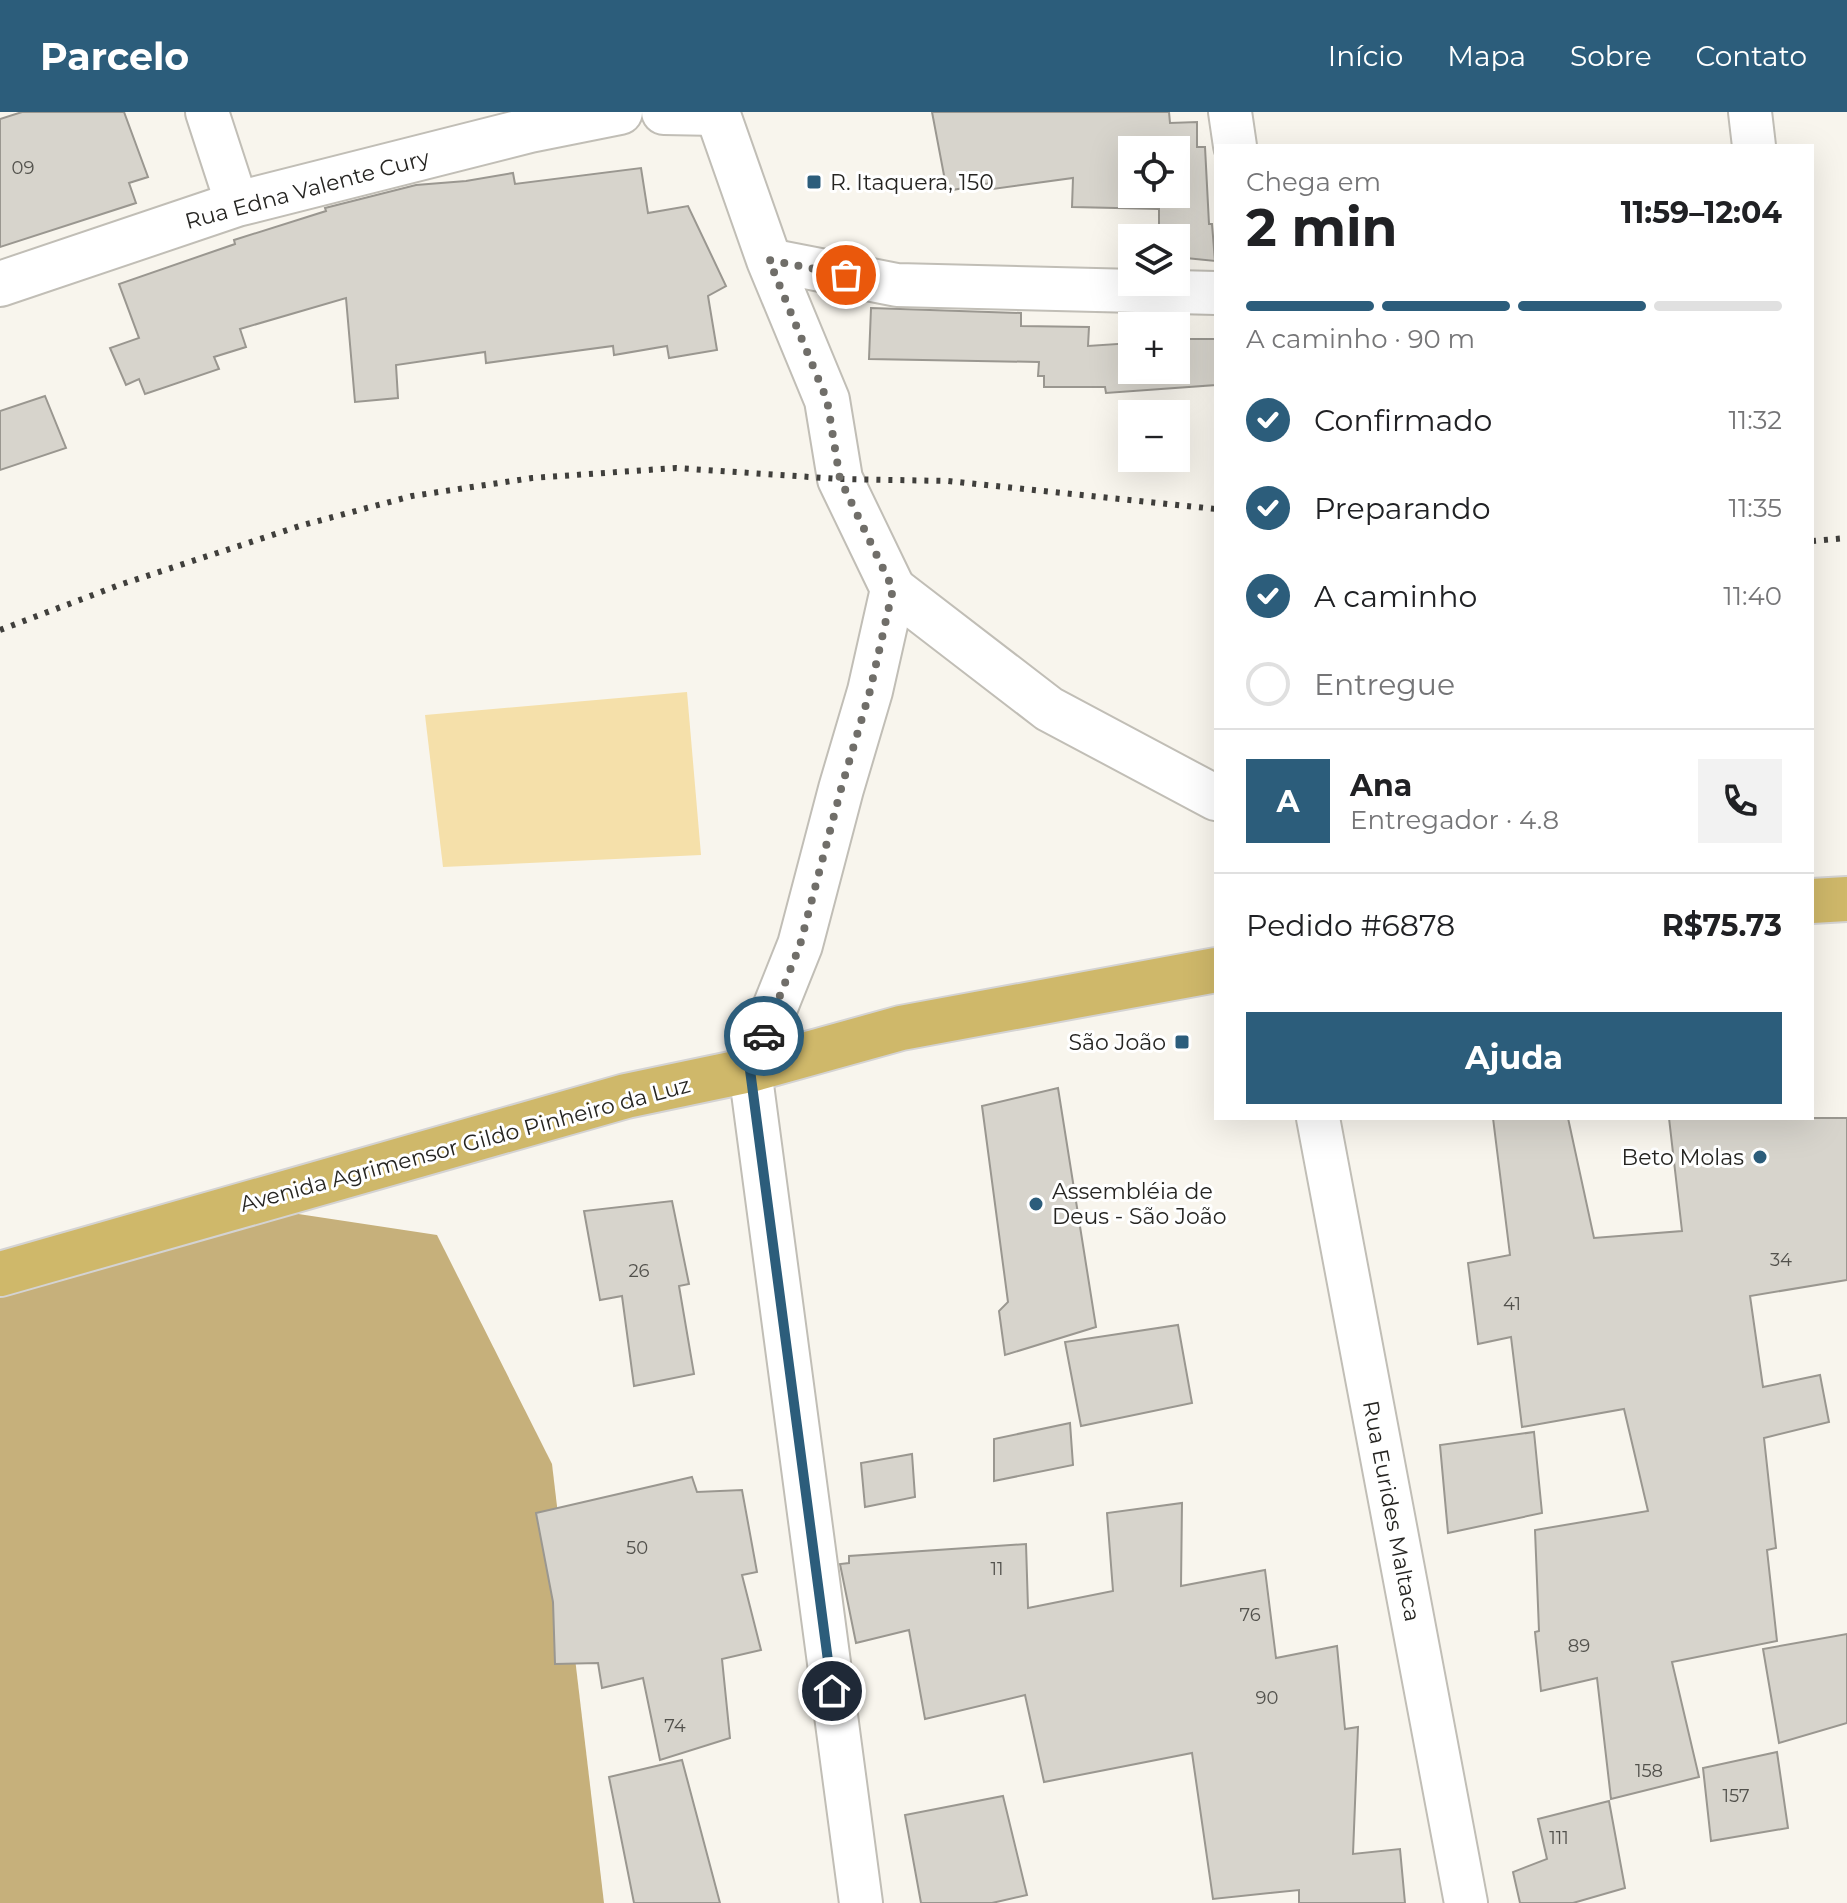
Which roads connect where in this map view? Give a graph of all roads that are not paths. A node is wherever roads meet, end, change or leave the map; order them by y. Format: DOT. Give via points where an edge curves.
graph roads {
  1 [pos="207,112"];
  2 [pos="620,112"];
  3 [pos="664,112"];
  4 [pos="717,112"];
  5 [pos="1230,112"];
  6 [pos="1750,112"];
  7 [pos="1235,144"];
  8 [pos="1754,144"];
  9 [pos="237,204"];
  10 [pos="769,260"];
  11 [pos="0,284"];
  12 [pos="1214,293"];
  13 [pos="893,589"];
  14 [pos="1214,797"];
  15 [pos="1847,899"];
  16 [pos="1814,901"];
  17 [pos="1214,970"];
  18 [pos="750,1070"];
  19 [pos="1318,1120"];
  20 [pos="0,1274"];
  21 [pos="861,1903"];
  22 [pos="1466,1903"];
  1 -- 9 [label="street"];
  2 -- 9 [label="main road, Rua Edna Valente Cury"];
  3 -- 4 [label="main road"];
  4 -- 10 [label="main road"];
  5 -- 7 [label="street"];
  6 -- 8 [label="street"];
  9 -- 11 [label="main road, Rua Edna Valente Cury"];
  10 -- 12 [label="street" via="897,285"];
  10 -- 13 [label="main road" via="827,400 840,479"];
  13 -- 14 [label="main road" via="1049,709"];
  13 -- 18 [label="main road" via="800,945"];
  15 -- 16 [label="main road"];
  17 -- 18 [label="main road, Avenida Agrimensor Gildo Pinheiro da Luz" via="901,1028"];
  18 -- 20 [label="main road, Avenida Agrimensor Gildo Pinheiro da Luz" via="626,1096"];
  18 -- 21 [label="street"];
  19 -- 22 [label="street, Rua Eurides Maltaca"];
}
